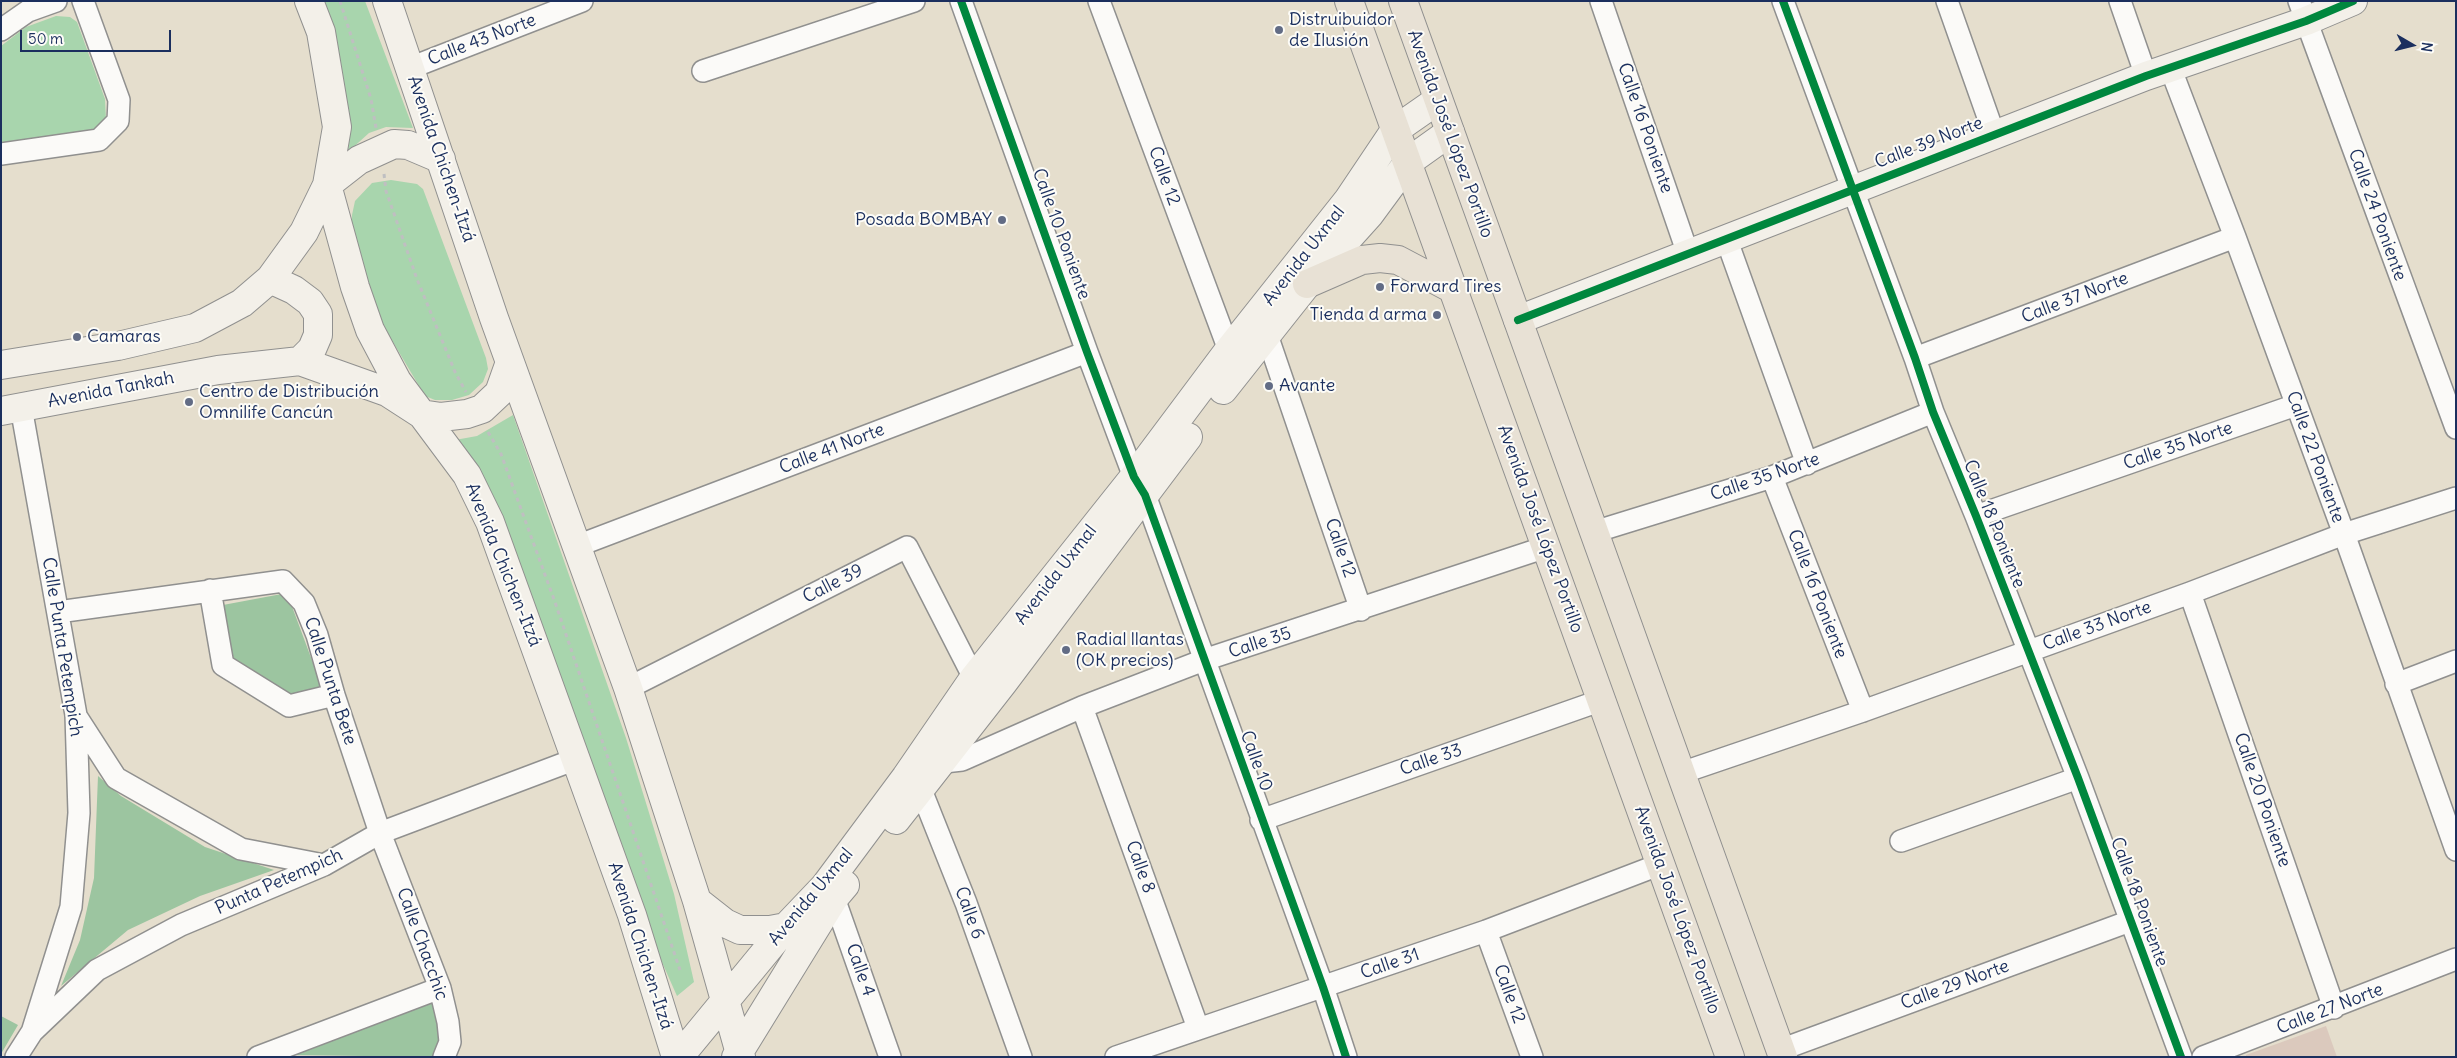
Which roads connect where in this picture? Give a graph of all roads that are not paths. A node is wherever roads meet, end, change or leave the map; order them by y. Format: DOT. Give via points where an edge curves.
graph roads {
  1 [pos="56,1"];
  2 [pos="83,1"];
  3 [pos="309,1"];
  4 [pos="387,1"];
  5 [pos="582,1"];
  6 [pos="914,1"];
  7 [pos="961,1"];
  8 [pos="1099,1"];
  9 [pos="1349,1"];
  10 [pos="1402,1"];
  11 [pos="1601,1"];
  12 [pos="1783,1"];
  13 [pos="1947,1"];
  14 [pos="2120,1"];
  15 [pos="2353,1"];
  16 [pos="2303,11"];
  17 [pos="1,30"];
  18 [pos="410,68"];
  19 [pos="702,71"];
  20 [pos="2158,71"];
  21 [pos="1438,100"];
  22 [pos="1395,130"];
  23 [pos="1450,132"];
  24 [pos="1994,134"];
  25 [pos="1,154"];
  26 [pos="440,158"];
  27 [pos="1408,162"];
  28 [pos="328,185"];
  29 [pos="1852,188"];
  30 [pos="2236,237"];
  31 [pos="1726,238"];
  32 [pos="1688,254"];
  33 [pos="270,279"];
  34 [pos="1306,284"];
  35 [pos="1453,289"];
  36 [pos="1518,320"];
  37 [pos="1263,325"];
  38 [pos="1229,350"];
  39 [pos="1087,352"];
  40 [pos="1915,358"];
  41 [pos="300,362"];
  42 [pos="510,362"];
  43 [pos="1,365"];
  44 [pos="2296,405"];
  45 [pos="11,409"];
  46 [pos="1933,412"];
  47 [pos="420,414"];
  48 [pos="2456,428"];
  49 [pos="1807,464"];
  50 [pos="1772,477"];
  51 [pos="1139,486"];
  52 [pos="2456,498"];
  53 [pos="1976,516"];
  54 [pos="1594,532"];
  55 [pos="2344,534"];
  56 [pos="577,546"];
  57 [pos="1546,547"];
  58 [pos="210,590"];
  59 [pos="2190,593"];
  60 [pos="1361,610"];
  61 [pos="58,612"];
  62 [pos="2027,650"];
  63 [pos="1204,660"];
  64 [pos="2456,661"];
  65 [pos="974,678"];
  66 [pos="2396,684"];
  67 [pos="628,688"];
  68 [pos="334,695"];
  69 [pos="1602,700"];
  70 [pos="1082,707"];
  71 [pos="1863,711"];
  72 [pos="76,716"];
  73 [pos="934,753"];
  74 [pos="576,758"];
  75 [pos="1681,773"];
  76 [pos="2078,778"];
  77 [pos="913,783"];
  78 [pos="2448,807"];
  79 [pos="1261,820"];
  80 [pos="380,833"];
  81 [pos="1901,841"];
  82 [pos="2456,850"];
  83 [pos="324,864"];
  84 [pos="1661,864"];
  85 [pos="830,892"];
  86 [pos="697,902"];
  87 [pos="2130,921"];
  88 [pos="786,927"];
  89 [pos="1486,931"];
  90 [pos="2456,959"];
  91 [pos="1323,987"];
  92 [pos="440,988"];
  93 [pos="726,998"];
  94 [pos="2334,1008"];
  95 [pos="1198,1028"];
  96 [pos="32,1032"];
  97 [pos="1782,1053"];
  98 [pos="739,1054"];
  99 [pos="267,1055"];
  100 [pos="16,1057"];
  101 [pos="444,1057"];
  102 [pos="678,1057"];
  103 [pos="890,1057"];
  104 [pos="1021,1057"];
  105 [pos="1116,1057"];
  106 [pos="1346,1057"];
  107 [pos="1532,1057"];
  108 [pos="1730,1057"];
  109 [pos="2181,1057"];
  110 [pos="2203,1057"];
  1 -- 17 [label="street" via="28,11"];
  2 -- 25 [label="street" via="119,100 118,121 99,140"];
  3 -- 28 [label="main road, Avenida Chichen-Itzá" via="321,32 337,127"];
  4 -- 18 [label="main road, Avenida Chichen-Itzá"];
  5 -- 18 [label="street, Calle 43 Norte"];
  6 -- 19 [label="street"];
  7 -- 39 [label="street, Calle 10 Poniente"];
  8 -- 38 [label="street, Calle 12"];
  9 -- 22 [label="main road, Avenida José López Portillo"];
  10 -- 21 [label="main road, Avenida José López Portillo"];
  11 -- 32 [label="street, Calle 16 Poniente"];
  12 -- 29 [label="street, Calle 18 Poniente"];
  13 -- 24 [label="street"];
  14 -- 20 [label="street, Calle 22 Poniente"];
  15 -- 16 [label="main road, Calle 39 Norte"];
  16 -- 20 [label="main road, Calle 39 Norte"];
  16 -- 48 [label="street, Calle 24 Poniente"];
  18 -- 26 [label="main road, Avenida Chichen-Itzá"];
  20 -- 24 [label="main road, Calle 39 Norte"];
  20 -- 30 [label="street, Calle 22 Poniente"];
  21 -- 22 [label="main road, Avenida Uxmal"];
  21 -- 23 [label="main road, Avenida José López Portillo"];
  22 -- 27 [label="main road, Avenida José López Portillo"];
  22 -- 37 [label="main road, Avenida Uxmal"];
  23 -- 27 [label="main road, Avenida Uxmal"];
  23 -- 36 [label="main road, Avenida José López Portillo"];
  24 -- 29 [label="main road, Calle 39 Norte"];
  26 -- 28 [label="main road" via="408,145 394,144 359,160"];
  26 -- 42 [label="main road, Avenida Chichen-Itzá"];
  27 -- 34 [label="main road, Avenida Uxmal" via="1369,215"];
  27 -- 35 [label="main road, Avenida José López Portillo"];
  28 -- 33 [label="main road" via="304,232"];
  28 -- 47 [label="main road, Avenida Chichen-Itzá" via="370,330 397,381"];
  29 -- 31 [label="main road, Calle 39 Norte"];
  29 -- 40 [label="street, Calle 18 Poniente"];
  30 -- 40 [label="street, Calle 37 Norte"];
  30 -- 44 [label="street, Calle 22 Poniente"];
  31 -- 32 [label="main road, Calle 39 Norte"];
  31 -- 49 [label="street"];
  32 -- 36 [label="main road, Calle 39 Norte"];
  33 -- 41 [label="main road" via="294,290 310,302 318,314 318,335 312,349"];
  33 -- 43 [label="main road" via="242,303 196,328 118,346"];
  34 -- 35 [label="main road" via="1362,260 1380,258 1398,260"];
  34 -- 37 [label="main road, Avenida Uxmal"];
  35 -- 57 [label="main road, Avenida José López Portillo"];
  36 -- 54 [label="main road, Avenida José López Portillo"];
  37 -- 38 [label="main road, Avenida Uxmal"];
  37 -- 51 [label="main road, Avenida Uxmal" via="1237,371"];
  37 -- 60 [label="street, Calle 12"];
  38 -- 51 [label="main road, Avenida Uxmal"];
  39 -- 51 [label="street, Calle 10 Poniente"];
  39 -- 56 [label="street, Calle 41 Norte"];
  40 -- 46 [label="street, Calle 18 Poniente"];
  41 -- 45 [label="main road, Avenida Tankah" via="218,370"];
  41 -- 47 [label="main road, Avenida Tankah" via="387,392"];
  42 -- 47 [label="main road, Avenida Tankah" via="499,393 482,409 441,417"];
  42 -- 56 [label="main road, Avenida Chichen-Itzá"];
  44 -- 53 [label="street, Calle 35 Norte"];
  44 -- 55 [label="street, Calle 22 Poniente"];
  45 -- 61 [label="street, Calle Punta Petempich"];
  46 -- 49 [label="street, Calle 35 Norte"];
  46 -- 53 [label="street, Calle 18 Poniente"];
  47 -- 74 [label="main road, Avenida Chichen-Itzá" via="467,474 490,522"];
  49 -- 50 [label="street, Calle 35 Norte"];
  50 -- 54 [label="street, Calle 35 Norte"];
  50 -- 71 [label="street, Calle 16 Poniente"];
  51 -- 63 [label="street, Calle 10"];
  51 -- 65 [label="main road, Avenida Uxmal"];
  51 -- 73 [label="main road, Avenida Uxmal"];
  52 -- 55 [label="street, Calle 33 Norte"];
  53 -- 62 [label="street, Calle 18 Poniente"];
  54 -- 75 [label="main road, Avenida José López Portillo"];
  55 -- 59 [label="street, Calle 33 Norte"];
  55 -- 66 [label="street, Calle 22 Poniente"];
  56 -- 67 [label="main road, Avenida Chichen-Itzá"];
  57 -- 60 [label="street, Calle 35"];
  57 -- 69 [label="main road, Avenida José López Portillo"];
  58 -- 61 [label="street, Calle Punta Bete"];
  58 -- 68 [label="street" via="223,665 289,706"];
  58 -- 68 [label="street, Calle Punta Bete" via="283,581 304,603"];
  59 -- 62 [label="street, Calle 33 Norte"];
  59 -- 94 [label="street, Calle 20 Poniente"];
  60 -- 63 [label="street, Calle 35"];
  61 -- 72 [label="street, Calle Punta Petempich"];
  62 -- 71 [label="street, Calle 33 Norte"];
  62 -- 76 [label="street, Calle 18 Poniente"];
  63 -- 70 [label="street, Calle 35"];
  63 -- 79 [label="street, Calle 10"];
  64 -- 66 [label="street"];
  65 -- 67 [label="street, Calle 39" via="907,546"];
  65 -- 73 [label="main road, Avenida Uxmal"];
  66 -- 78 [label="street, Calle 22 Poniente"];
  67 -- 86 [label="main road, Avenida Chichen-Itzá"];
  68 -- 80 [label="street, Calle Punta Bete"];
  69 -- 79 [label="street, Calle 33"];
  69 -- 84 [label="main road, Avenida José López Portillo"];
  70 -- 73 [label="street, Calle 35" via="956,761"];
  70 -- 95 [label="street, Calle 8"];
  71 -- 75 [label="street, Calle 33 Norte"];
  72 -- 83 [label="street" via="116,778 241,849"];
  72 -- 96 [label="street, Calle Punta Petempich" via="79,813 71,906"];
  73 -- 77 [label="main road, Avenida Uxmal"];
  74 -- 80 [label="street, Punta Petempich"];
  74 -- 102 [label="main road, Avenida Chichen-Itzá"];
  75 -- 97 [label="main road, Avenida José López Portillo"];
  76 -- 81 [label="street"];
  76 -- 87 [label="street, Calle 18 Poniente"];
  77 -- 85 [label="main road, Avenida Uxmal"];
  77 -- 104 [label="street, Calle 6" via="966,903"];
  78 -- 82 [label="street, Calle 22 Poniente"];
  79 -- 91 [label="street, Calle 10"];
  80 -- 83 [label="street, Punta Petempich"];
  80 -- 92 [label="street, Calle Chacchic"];
  83 -- 96 [label="street, Punta Petempich" via="181,924 98,970"];
  84 -- 89 [label="street, Calle 31"];
  84 -- 108 [label="main road, Avenida José López Portillo"];
  85 -- 88 [label="main road, Avenida Uxmal"];
  85 -- 98 [label="main road, Avenida Uxmal"];
  85 -- 103 [label="street, Calle 4"];
  86 -- 88 [label="main road" via="740,930"];
  86 -- 93 [label="main road, Avenida Chichen-Itzá"];
  87 -- 97 [label="street, Calle 29 Norte"];
  87 -- 109 [label="street, Calle 18 Poniente"];
  88 -- 93 [label="main road, Avenida Uxmal"];
  89 -- 91 [label="street, Calle 31"];
  89 -- 107 [label="street, Calle 12"];
  90 -- 94 [label="street, Calle 27 Norte"];
  91 -- 95 [label="street, Calle 31"];
  91 -- 106 [label="street, Calle 10"];
  92 -- 99 [label="street"];
  92 -- 101 [label="street, Calle Chacchic" via="450,1042"];
  93 -- 98 [label="main road, Avenida Chichen-Itzá"];
  93 -- 102 [label="main road, Avenida Uxmal"];
  94 -- 110 [label="street, Calle 27 Norte"];
  95 -- 105 [label="street, Calle 31"];
  96 -- 100 [label="street, Punta Petempich"];
}
